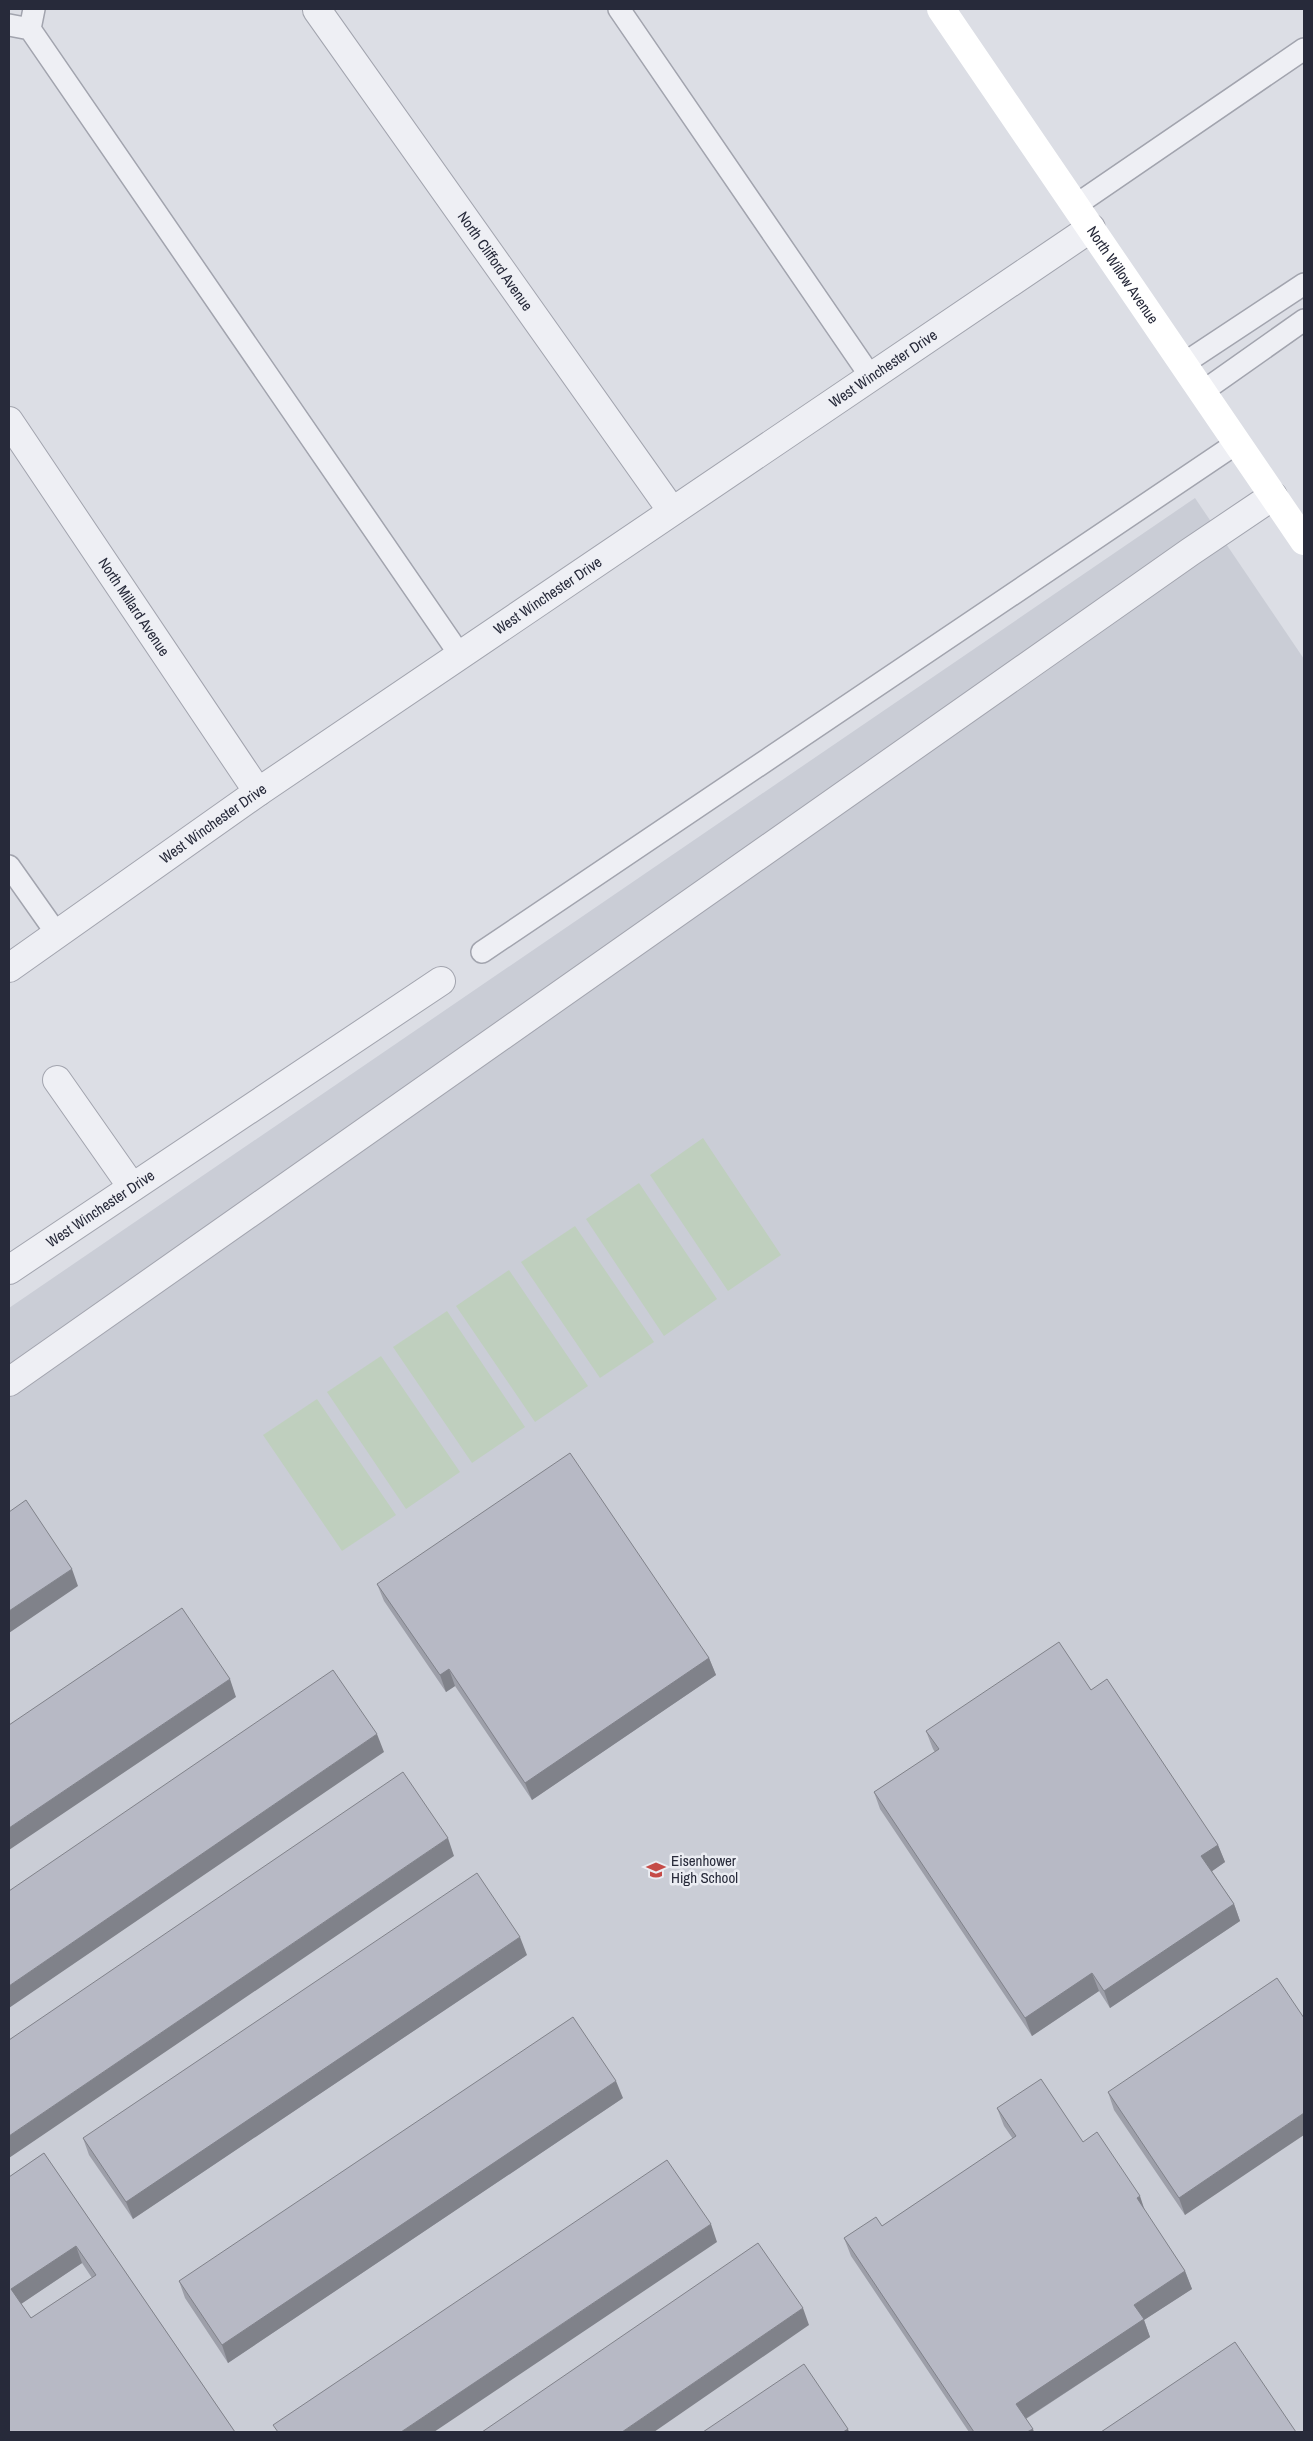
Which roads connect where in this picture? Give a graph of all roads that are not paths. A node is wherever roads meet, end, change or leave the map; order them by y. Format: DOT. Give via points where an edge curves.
graph roads {
  1 [pos="619,9"];
  2 [pos="941,9"];
  3 [pos="317,10"];
  4 [pos="32,19"];
  5 [pos="9,25"];
  6 [pos="1304,50"];
  7 [pos="1076,205"];
  8 [pos="1090,228"];
  9 [pos="1304,284"];
  10 [pos="1304,320"];
  11 [pos="1183,364"];
  12 [pos="871,377"];
  13 [pos="1202,392"];
  14 [pos="9,421"];
  15 [pos="1237,442"];
  16 [pos="1274,496"];
  17 [pos="672,511"];
  18 [pos="1304,541"];
  19 [pos="460,655"];
  20 [pos="258,792"];
  21 [pos="9,866"];
  22 [pos="57,934"];
  23 [pos="482,952"];
  24 [pos="9,968"];
  25 [pos="441,981"];
  26 [pos="57,1080"];
  27 [pos="132,1186"];
  28 [pos="9,1270"];
  29 [pos="9,1382"];
  1 -- 12 [label="lane"];
  2 -- 7 [label="street, North Willow Avenue"];
  3 -- 17 [label="street, North Clifford Avenue"];
  4 -- 5 [label="lane"];
  4 -- 19 [label="lane"];
  6 -- 7 [label="lane"];
  7 -- 8 [label="street, North Willow Avenue"];
  8 -- 11 [label="street, North Willow Avenue"];
  8 -- 12 [label="street, West Winchester Drive"];
  9 -- 11 [label="lane"];
  10 -- 13 [label="lane"];
  11 -- 13 [label="street, North Willow Avenue"];
  12 -- 17 [label="street, West Winchester Drive"];
  13 -- 15 [label="street, North Willow Avenue"];
  14 -- 20 [label="street, North Millard Avenue"];
  15 -- 16 [label="street, North Willow Avenue"];
  15 -- 23 [label="lane"];
  16 -- 18 [label="street, North Willow Avenue"];
  16 -- 29 [label="street"];
  17 -- 19 [label="street, West Winchester Drive"];
  19 -- 20 [label="street, West Winchester Drive"];
  20 -- 22 [label="street, West Winchester Drive"];
  21 -- 22 [label="lane"];
  22 -- 24 [label="street, West Winchester Drive"];
  25 -- 27 [label="street, West Winchester Drive"];
  26 -- 27 [label="street"];
  27 -- 28 [label="street, West Winchester Drive"];
}
